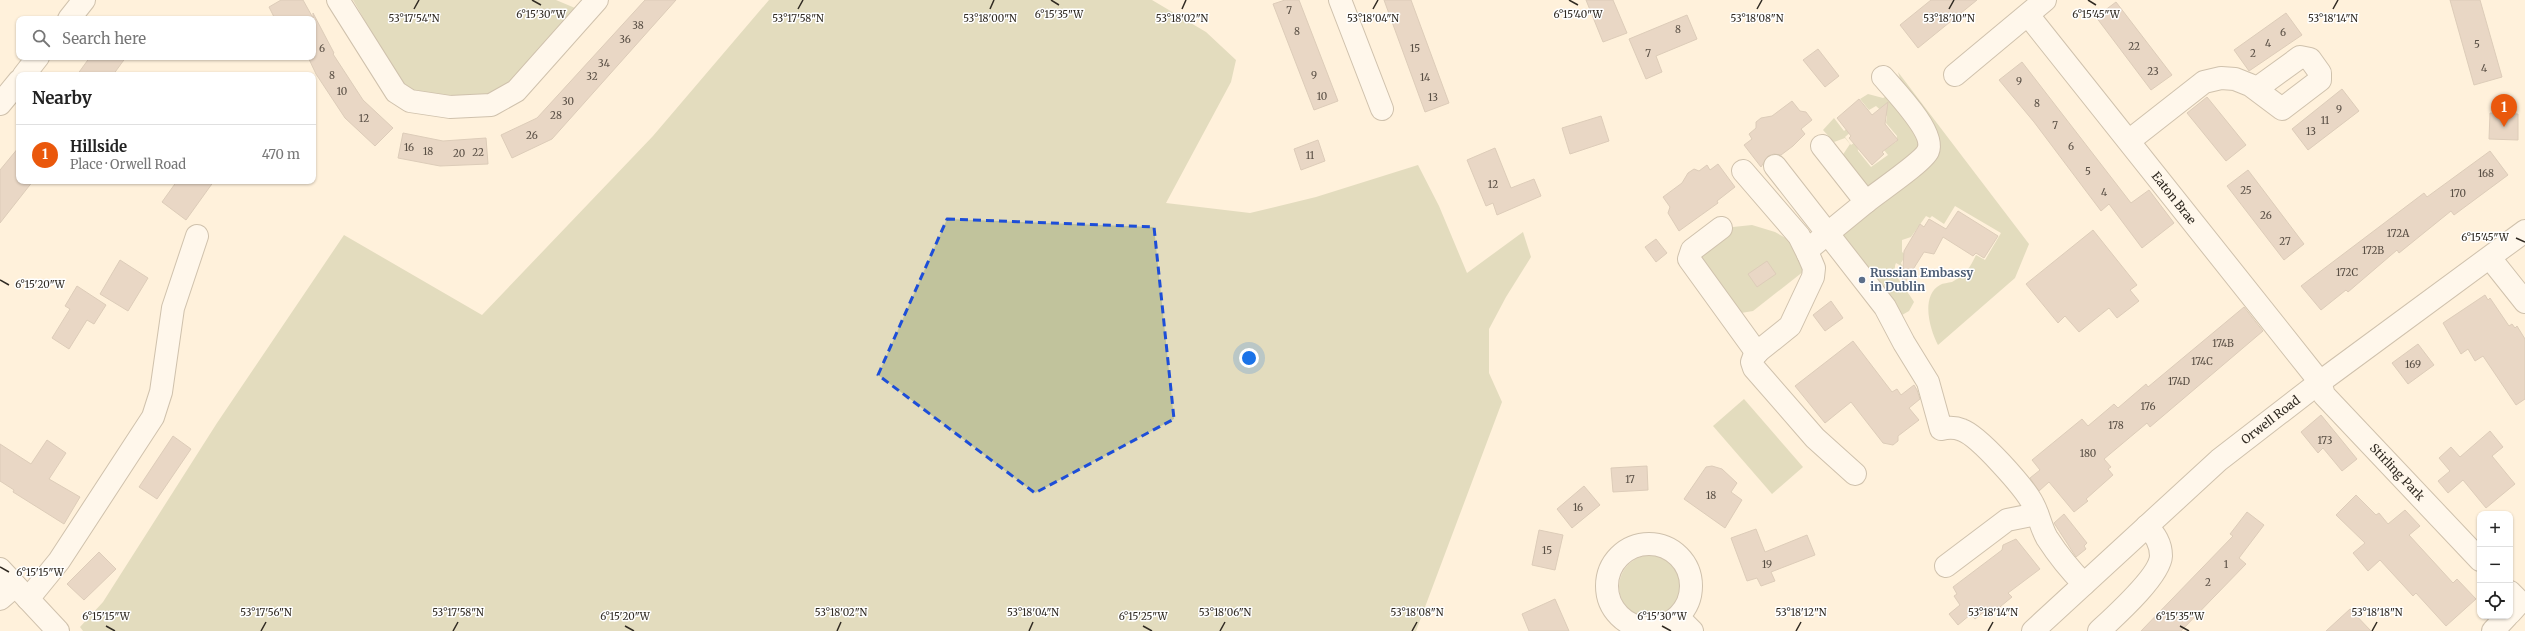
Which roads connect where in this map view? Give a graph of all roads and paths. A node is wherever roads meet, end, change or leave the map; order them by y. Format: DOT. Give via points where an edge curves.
graph roads {
  1 [pos="84,0"];
  2 [pos="338,0"];
  3 [pos="1340,0"];
  4 [pos="2045,0"];
  5 [pos="590,2"];
  6 [pos="2028,15"];
  7 [pos="71,16"];
  8 [pos="36,60"];
  9 [pos="26,72"];
  10 [pos="1883,76"];
  11 [pos="1955,76"];
  12 [pos="16,85"];
  13 [pos="2256,89"];
  14 [pos="0,104"];
  15 [pos="1382,109"];
  16 [pos="2130,140"];
  17 [pos="1822,146"];
  18 [pos="1775,166"];
  19 [pos="1743,171"];
  20 [pos="1866,202"];
  21 [pos="1721,228"];
  22 [pos="2525,231"];
  23 [pos="1828,233"];
  24 [pos="197,236"];
  25 [pos="1808,254"];
  26 [pos="2490,258"];
  27 [pos="2525,302"];
  28 [pos="1757,353"];
  29 [pos="2320,382"];
  30 [pos="1855,474"];
  31 [pos="2037,514"];
  32 [pos="2147,526"];
  33 [pos="2477,557"];
  34 [pos="1946,566"];
  35 [pos="0,569"];
  36 [pos="73,569"];
  37 [pos="2084,584"];
  38 [pos="2513,595"];
  39 [pos="19,597"];
  40 [pos="2513,610"];
  41 [pos="2504,619"];
  42 [pos="58,631"];
  43 [pos="2033,631"];
  44 [pos="2099,631"];
  45 [pos="2493,631"];
  1 -- 7 [label="street"];
  2 -- 5 [label="street" via="396,92 410,101 450,107 490,105 516,91"];
  3 -- 15 [label="street"];
  4 -- 6 [label="street"];
  6 -- 11 [label="street"];
  6 -- 16 [label="street, Eaton Brae"];
  8 -- 9 [label="street"];
  10 -- 20 [label="street" via="1927,131 1929,144 1924,157"];
  12 -- 14 [label="street"];
  13 -- 16 [label="street" via="2235,79 2221,78 2204,82"];
  16 -- 29 [label="street, Eaton Brae"];
  17 -- 20 [label="street"];
  18 -- 23 [label="street"];
  19 -- 25 [label="street" via="1798,236"];
  20 -- 23 [label="street"];
  21 -- 28 [label="street" via="1692,250 1689,260"];
  22 -- 26 [label="street, Orwell Road"];
  23 -- 25 [label="street"];
  23 -- 31 [label="street" via="1885,307 1928,382 1941,429 1951,427 1972,436 2017,481"];
  24 -- 39 [label="street" via="173,308 161,392 153,417 37,591"];
  25 -- 28 [label="street" via="1814,268 1813,277 1790,326"];
  26 -- 27 [label="street"];
  26 -- 29 [label="street, Orwell Road"];
  28 -- 30 [label="street" via="1752,362 1754,368 1815,438"];
  29 -- 32 [label="street, Orwell Road" via="2219,460"];
  29 -- 33 [label="street, Stirling Park" via="2324,395"];
  31 -- 34 [label="street" via="2007,520"];
  31 -- 37 [label="street" via="2055,551"];
  32 -- 37 [label="street, Orwell Road"];
  32 -- 44 [label="street" via="2159,542 2161,557 2155,570 2136,595"];
  35 -- 39 [label="street"];
  36 -- 39 [label="street"];
  37 -- 43 [label="street, Orwell Road"];
  38 -- 40 [label="street" via="2520,602"];
  39 -- 42 [label="street"];
  41 -- 45 [label="street"];
}
